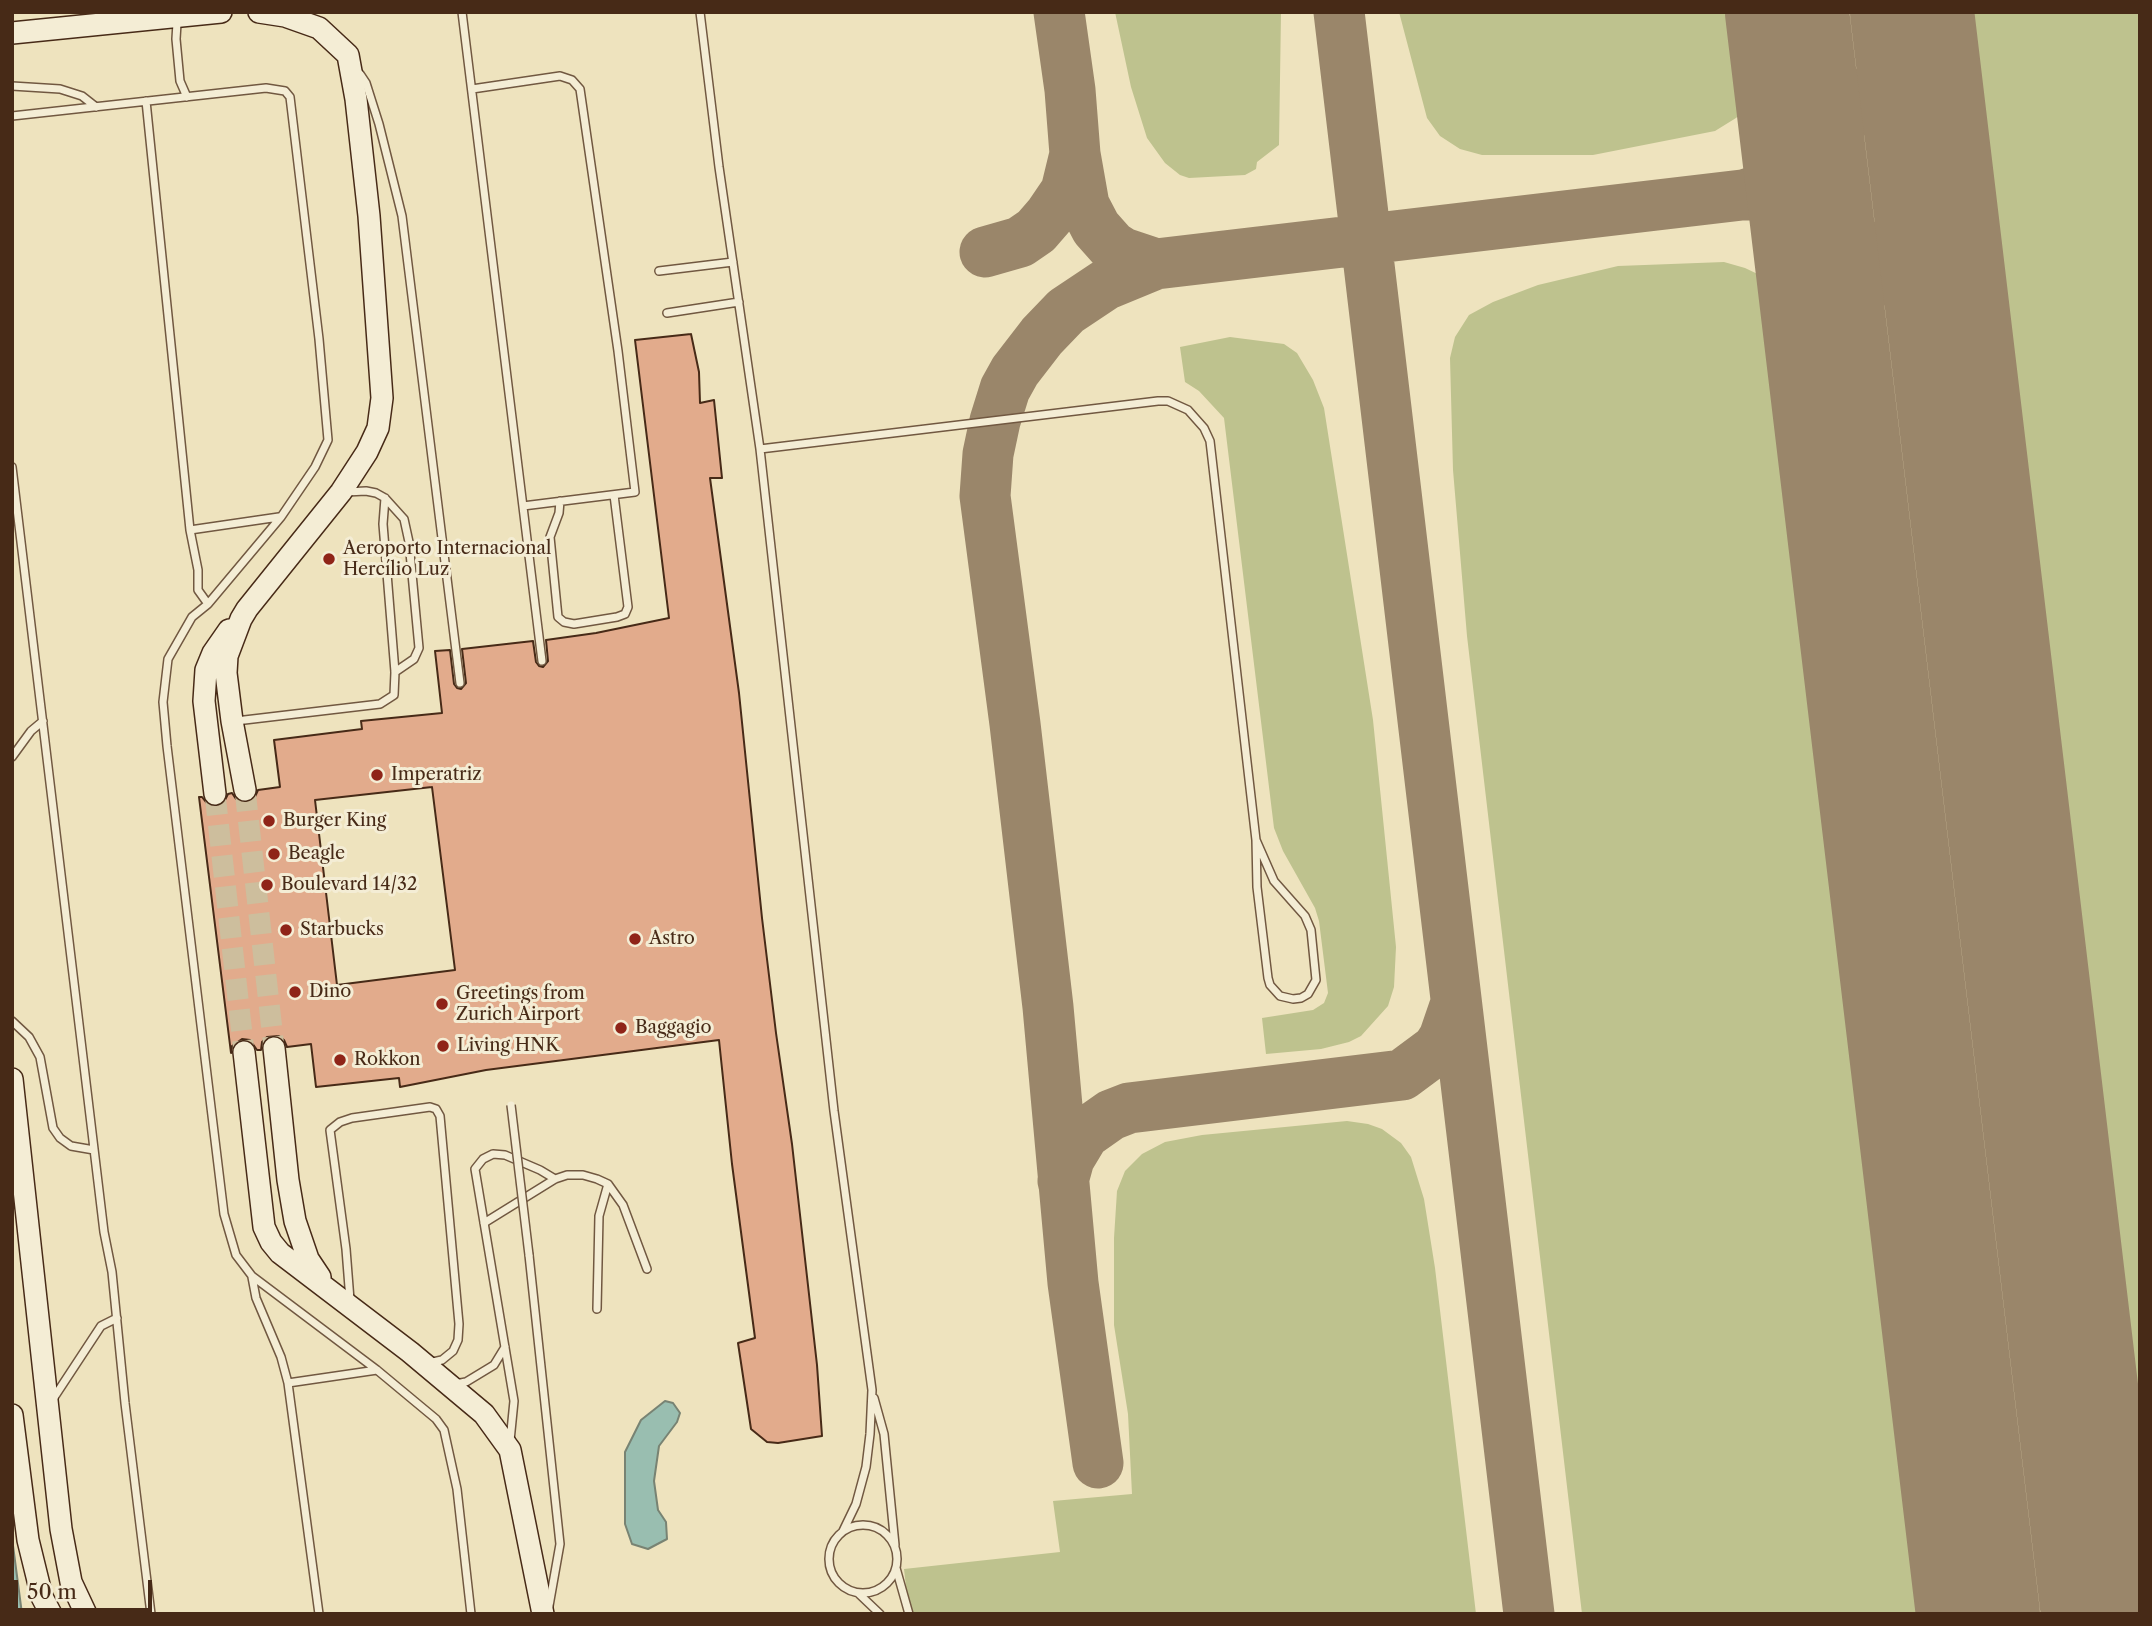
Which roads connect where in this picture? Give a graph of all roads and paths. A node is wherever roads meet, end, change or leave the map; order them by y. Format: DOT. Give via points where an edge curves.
graph roads {
  1 [pos="221,12"];
  2 [pos="259,12"];
  3 [pos="462,12"];
  4 [pos="699,15"];
  5 [pos="184,16"];
  6 [pos="12,33"];
  7 [pos="348,55"];
  8 [pos="12,86"];
  9 [pos="472,89"];
  10 [pos="187,97"];
  11 [pos="146,101"];
  12 [pos="96,107"];
  13 [pos="12,116"];
  14 [pos="733,262"];
  15 [pos="659,271"];
  16 [pos="739,302"];
  17 [pos="667,313"];
  18 [pos="760,449"];
  19 [pos="12,467"];
  20 [pos="341,492"];
  21 [pos="614,495"];
  22 [pos="384,498"];
  23 [pos="560,501"];
  24 [pos="523,506"];
  25 [pos="281,517"];
  26 [pos="190,530"];
  27 [pos="208,604"];
  28 [pos="241,619"];
  29 [pos="542,661"];
  30 [pos="395,672"];
  31 [pos="460,682"];
  32 [pos="43,721"];
  33 [pos="232,721"];
  34 [pos="12,757"];
  35 [pos="245,790"];
  36 [pos="215,794"];
  37 [pos="1256,840"];
  38 [pos="12,1021"];
  39 [pos="274,1048"];
  40 [pos="244,1052"];
  41 [pos="12,1079"];
  42 [pos="511,1105"];
  43 [pos="94,1150"];
  44 [pos="555,1179"];
  45 [pos="608,1184"];
  46 [pos="484,1223"];
  47 [pos="647,1269"];
  48 [pos="252,1276"];
  49 [pos="327,1287"];
  50 [pos="350,1308"];
  51 [pos="597,1309"];
  52 [pos="117,1318"];
  53 [pos="506,1346"];
  54 [pos="424,1364"];
  55 [pos="377,1370"];
  56 [pos="288,1383"];
  57 [pos="450,1384"];
  58 [pos="872,1390"];
  59 [pos="48,1408"];
  60 [pos="12,1415"];
  61 [pos="510,1450"];
  62 [pos="843,1531"];
  63 [pos="896,1549"];
  64 [pos="896,1568"];
  65 [pos="857,1592"];
  66 [pos="51,1614"];
  67 [pos="86,1614"];
  68 [pos="151,1614"];
  69 [pos="320,1614"];
  70 [pos="471,1614"];
  71 [pos="545,1614"];
  72 [pos="880,1614"];
  73 [pos="909,1614"];
  1 -- 5 [label="main road"];
  2 -- 7 [label="main road" via="319,28"];
  3 -- 9 [label="lane"];
  4 -- 14 [label="lane"];
  5 -- 6 [label="main road"];
  5 -- 10 [label="lane" via="177,23 176,39 180,81"];
  7 -- 20 [label="main road" via="369,216 382,398 378,428"];
  7 -- 31 [label="lane" via="366,83 402,216"];
  8 -- 12 [label="lane" via="60,89 82,96"];
  9 -- 21 [label="lane" via="560,76 580,89 635,492"];
  9 -- 24 [label="lane"];
  10 -- 11 [label="lane"];
  10 -- 25 [label="lane" via="267,88 285,90 289,97 328,440"];
  11 -- 12 [label="lane"];
  11 -- 26 [label="lane"];
  12 -- 13 [label="lane"];
  14 -- 15 [label="lane"];
  14 -- 16 [label="lane"];
  16 -- 17 [label="lane"];
  16 -- 18 [label="lane"];
  18 -- 37 [label="lane" via="1158,401 1188,410 1210,441"];
  18 -- 58 [label="lane" via="834,1111"];
  19 -- 32 [label="lane"];
  20 -- 22 [label="lane" via="366,491"];
  20 -- 28 [label="main road"];
  21 -- 23 [label="lane"];
  21 -- 23 [label="lane" via="628,607 617,618 574,624 558,617 550,537"];
  22 -- 30 [label="lane" via="385,572"];
  22 -- 30 [label="lane" via="404,519 407,531 419,648 414,659"];
  23 -- 24 [label="lane"];
  24 -- 29 [label="lane"];
  25 -- 26 [label="lane"];
  25 -- 27 [label="lane"];
  26 -- 27 [label="lane" via="198,590"];
  27 -- 48 [label="lane" via="192,617 168,659 163,702 224,1213 236,1255"];
  28 -- 33 [label="main road" via="227,656"];
  28 -- 36 [label="main road" via="212,653 206,670 204,701"];
  30 -- 33 [label="lane" via="394,695 380,704"];
  32 -- 34 [label="lane"];
  32 -- 43 [label="lane"];
  33 -- 35 [label="main road"];
  37 -- 37 [label="lane" via="1257,887 1270,985 1286,999 1301,998 1317,980 1311,930 1305,916 1274,881"];
  38 -- 43 [label="lane" via="40,1056 53,1128 71,1146"];
  39 -- 49 [label="main road" via="295,1221 308,1259"];
  40 -- 49 [label="main road" via="264,1227 280,1253"];
  41 -- 59 [label="main road"];
  42 -- 71 [label="lane, bridge" via="559,1544"];
  43 -- 52 [label="lane"];
  44 -- 45 [label="lane" via="583,1175"];
  44 -- 46 [label="lane"];
  44 -- 46 [label="lane" via="505,1155 483,1159 475,1169"];
  45 -- 47 [label="lane" via="623,1205"];
  45 -- 51 [label="lane" via="599,1216"];
  46 -- 53 [label="lane"];
  48 -- 55 [label="lane"];
  48 -- 56 [label="lane"];
  49 -- 50 [label="main road"];
  50 -- 54 [label="main road"];
  50 -- 54 [label="lane" via="330,1130 352,1118 430,1107 440,1116 459,1324 453,1351 442,1360"];
  52 -- 59 [label="lane" via="101,1326"];
  52 -- 68 [label="lane"];
  53 -- 57 [label="lane" via="494,1365 480,1375"];
  53 -- 61 [label="lane" via="514,1401"];
  54 -- 57 [label="main road"];
  55 -- 56 [label="lane"];
  55 -- 70 [label="lane" via="444,1430 457,1489"];
  56 -- 69 [label="lane"];
  57 -- 61 [label="main road" via="484,1414"];
  58 -- 62 [label="lane" via="866,1467"];
  58 -- 63 [label="lane" via="884,1434"];
  59 -- 67 [label="main road" via="71,1582"];
  60 -- 66 [label="main road" via="28,1540 42,1597"];
  61 -- 71 [label="main road"];
  62 -- 63 [label="lane" via="869,1525 886,1533"];
  62 -- 65 [label="lane" via="831,1547 830,1567 839,1583"];
  63 -- 64 [label="lane"];
  64 -- 65 [label="lane" via="885,1585"];
  64 -- 73 [label="lane"];
  65 -- 72 [label="lane"];
}
